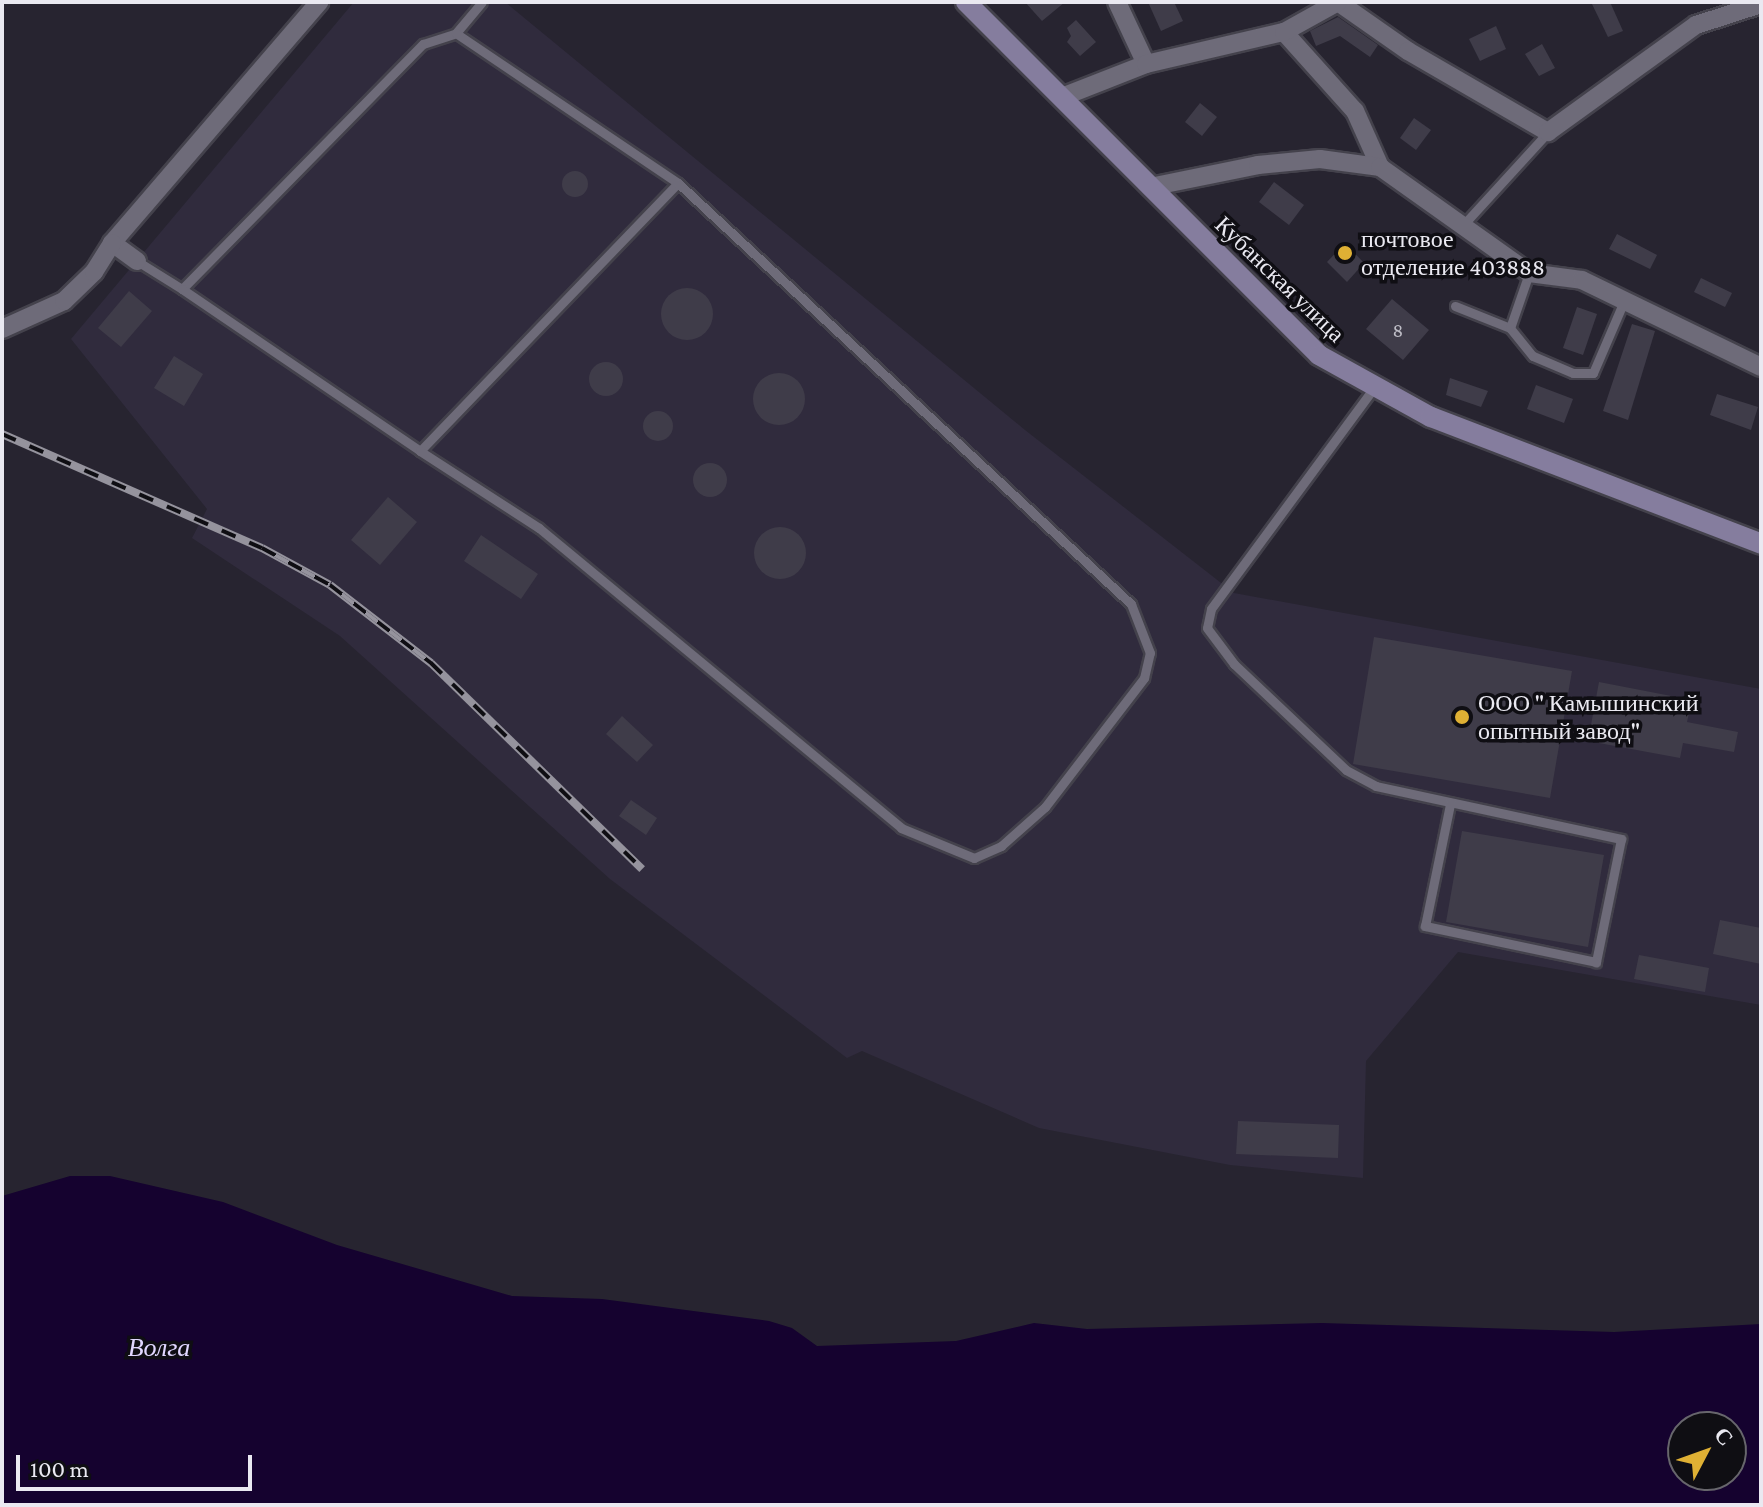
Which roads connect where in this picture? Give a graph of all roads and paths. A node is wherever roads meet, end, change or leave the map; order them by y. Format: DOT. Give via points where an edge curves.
graph roads {
  1 [pos="319,2"];
  2 [pos="482,2"];
  3 [pos="966,2"];
  4 [pos="1117,2"];
  5 [pos="1338,2"];
  6 [pos="1761,4"];
  7 [pos="1284,32"];
  8 [pos="456,33"];
  9 [pos="1146,64"];
  10 [pos="1062,97"];
  11 [pos="1548,132"];
  12 [pos="1380,167"];
  13 [pos="678,183"];
  14 [pos="1150,187"];
  15 [pos="1464,224"];
  16 [pos="112,243"];
  17 [pos="137,261"];
  18 [pos="1529,273"];
  19 [pos="182,289"];
  20 [pos="1624,301"];
  21 [pos="1455,306"];
  22 [pos="1510,328"];
  23 [pos="2,329"];
  24 [pos="1761,367"];
  25 [pos="1373,389"];
  26 [pos="420,451"];
  27 [pos="1761,544"];
  28 [pos="1450,804"];
  1 -- 16 [label="street"];
  2 -- 8 [label="lane"];
  3 -- 10 [label="street, Кубанская улица"];
  4 -- 9 [label="street"];
  5 -- 7 [label="street"];
  5 -- 11 [label="street" via="1408,51"];
  6 -- 11 [label="street" via="1696,25"];
  7 -- 9 [label="street"];
  7 -- 12 [label="street" via="1355,111"];
  8 -- 13 [label="lane"];
  8 -- 19 [label="lane" via="423,44"];
  9 -- 10 [label="street"];
  10 -- 14 [label="street, Кубанская улица"];
  11 -- 15 [label="lane"];
  12 -- 14 [label="street" via="1320,159 1258,165"];
  12 -- 15 [label="street"];
  13 -- 26 [label="lane"];
  13 -- 26 [label="lane" via="1131,604 1150,653 1144,678 1045,807 1001,846 974,858 901,828 539,528"];
  14 -- 25 [label="street, Кубанская улица" via="1289,329"];
  15 -- 18 [label="street"];
  16 -- 17 [label="street"];
  16 -- 23 [label="street" via="94,272 64,301"];
  17 -- 19 [label="lane"];
  18 -- 20 [label="street" via="1582,280"];
  18 -- 22 [label="lane"];
  19 -- 26 [label="lane"];
  20 -- 22 [label="lane" via="1593,373 1573,373 1533,356"];
  20 -- 24 [label="street"];
  21 -- 22 [label="lane"];
  25 -- 27 [label="street, Кубанская улица" via="1431,417"];
  25 -- 28 [label="lane" via="1211,609 1207,628 1234,664 1346,770 1376,786"];
  28 -- 28 [label="lane" via="1621,839 1596,962 1425,926"];
}
